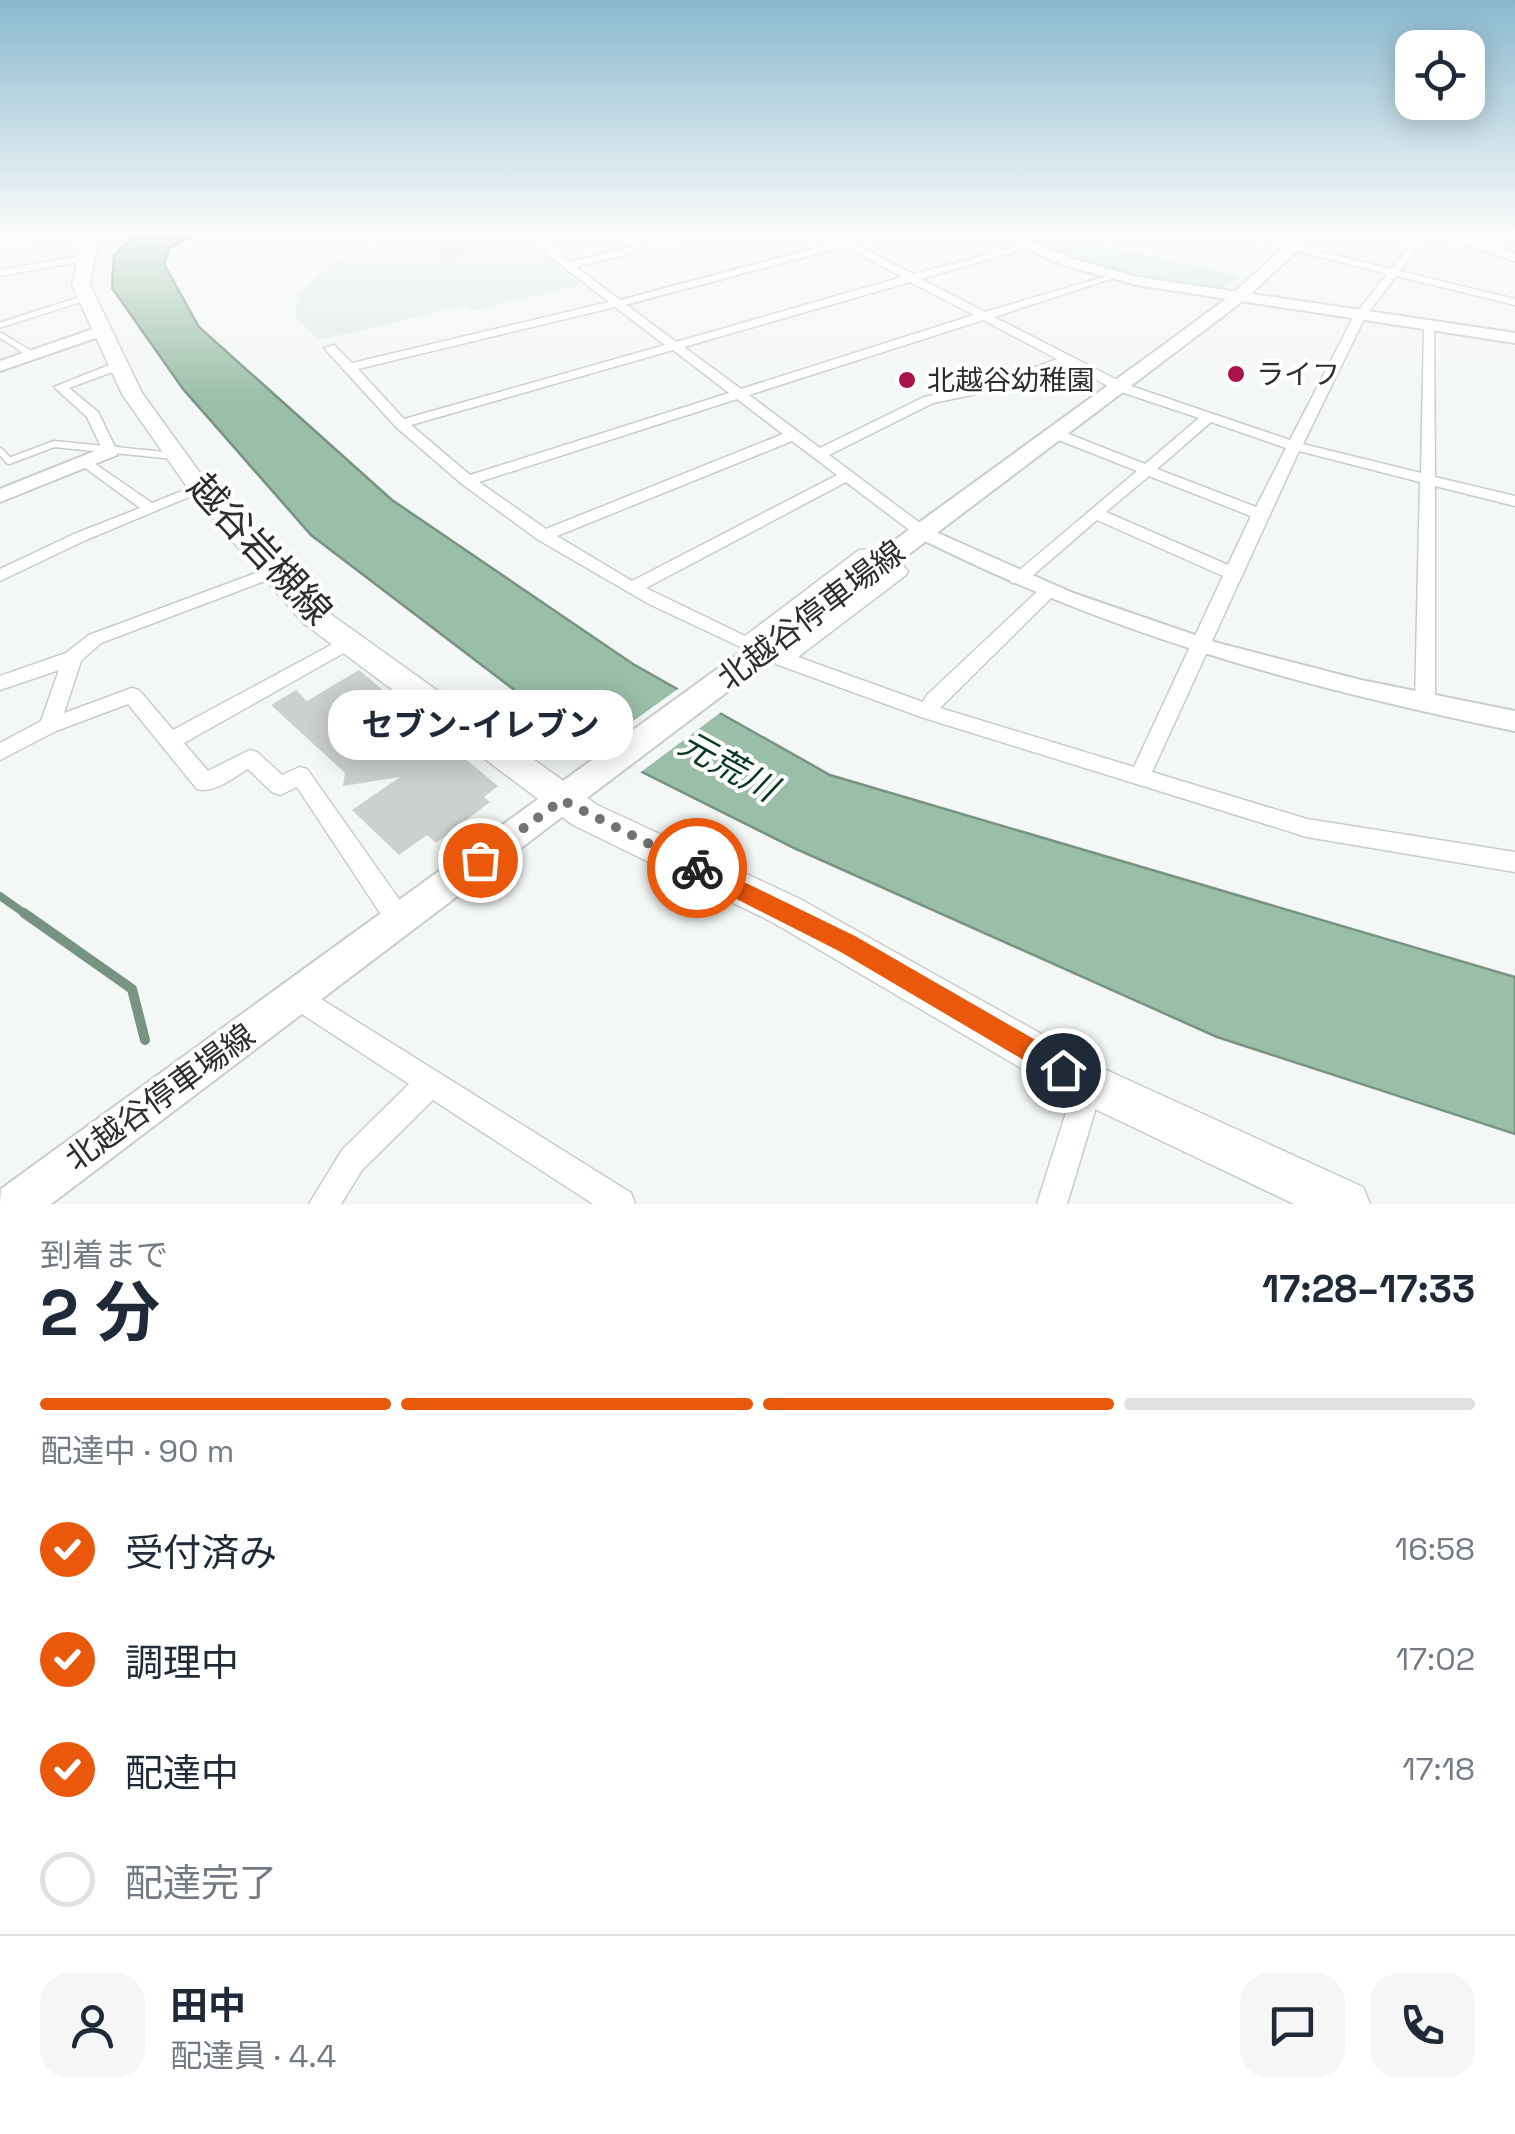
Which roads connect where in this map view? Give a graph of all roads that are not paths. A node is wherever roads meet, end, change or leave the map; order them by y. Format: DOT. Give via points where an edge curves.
graph roads {
  1 [pos="83,288"];
  2 [pos="599,288"];
  3 [pos="672,288"];
  4 [pos="876,288"];
  5 [pos="931,288"];
  6 [pos="1073,288"];
  7 [pos="1185,288"];
  8 [pos="1248,288"];
  9 [pos="1381,288"];
  10 [pos="1459,288"];
  11 [pos="85,298"];
  12 [pos="1237,298"];
  13 [pos="617,302"];
  14 [pos="1515,302"];
  15 [pos="1360,316"];
  16 [pos="985,317"];
  17 [pos="0,325"];
  18 [pos="1430,326"];
  19 [pos="102,331"];
  20 [pos="0,335"];
  21 [pos="1515,338"];
  22 [pos="672,346"];
  23 [pos="330,348"];
  24 [pos="32,355"];
  25 [pos="1069,360"];
  26 [pos="119,365"];
  27 [pos="0,366"];
  28 [pos="351,367"];
  29 [pos="1120,387"];
  30 [pos="737,396"];
  31 [pos="1209,417"];
  32 [pos="401,424"];
  33 [pos="1056,434"];
  34 [pos="792,436"];
  35 [pos="1294,446"];
  36 [pos="0,451"];
  37 [pos="110,451"];
  38 [pos="818,455"];
  39 [pos="174,456"];
  40 [pos="85,462"];
  41 [pos="1147,469"];
  42 [pos="847,476"];
  43 [pos="467,481"];
  44 [pos="1427,482"];
  45 [pos="200,489"];
  46 [pos="0,496"];
  47 [pos="1515,501"];
  48 [pos="150,508"];
  49 [pos="1095,513"];
  50 [pos="1260,514"];
  51 [pos="922,532"];
  52 [pos="543,536"];
  53 [pos="886,559"];
  54 [pos="272,572"];
  55 [pos="1234,574"];
  56 [pos="0,576"];
  57 [pos="1018,579"];
  58 [pos="632,588"];
  59 [pos="1047,592"];
  60 [pos="350,642"];
  61 [pos="1200,648"];
  62 [pos="73,658"];
  63 [pos="0,683"];
  64 [pos="1425,704"];
  65 [pos="928,712"];
  66 [pos="1515,721"];
  67 [pos="50,726"];
  68 [pos="172,740"];
  69 [pos="0,752"];
  70 [pos="1139,778"];
  71 [pos="572,793"];
  72 [pos="1515,862"];
  73 [pos="399,920"];
  74 [pos="297,996"];
  75 [pos="430,1083"];
  76 [pos="1089,1084"];
  77 [pos="16,1204"];
  78 [pos="324,1204"];
  79 [pos="620,1204"];
  80 [pos="1052,1204"];
  81 [pos="1346,1204"];
  1 -- 11 [label="main road, 越谷岩槻線"];
  2 -- 13 [label="street"];
  3 -- 13 [label="street"];
  4 -- 22 [label="street"];
  5 -- 16 [label="street"];
  6 -- 16 [label="street"];
  7 -- 12 [label="street"];
  8 -- 12 [label="main road, 北越谷停車場線"];
  9 -- 15 [label="street"];
  10 -- 14 [label="street"];
  11 -- 17 [label="lane"];
  11 -- 19 [label="main road, 越谷岩槻線"];
  12 -- 15 [label="street"];
  12 -- 29 [label="main road, 北越谷停車場線"];
  13 -- 22 [label="street"];
  13 -- 28 [label="street"];
  15 -- 18 [label="street"];
  15 -- 35 [label="street"];
  16 -- 25 [label="street"];
  16 -- 30 [label="street"];
  18 -- 21 [label="street"];
  18 -- 44 [label="street"];
  19 -- 24 [label="street"];
  19 -- 26 [label="main road, 越谷岩槻線"];
  20 -- 24 [label="lane"];
  22 -- 30 [label="street"];
  22 -- 32 [label="street"];
  23 -- 28 [label="street"];
  24 -- 27 [label="street"];
  25 -- 29 [label="street"];
  25 -- 38 [label="street" via="1000,385 929,400"];
  26 -- 37 [label="street" via="60,387 93,416"];
  26 -- 39 [label="main road, 越谷岩槻線"];
  28 -- 32 [label="street"];
  29 -- 31 [label="street"];
  29 -- 33 [label="main road, 北越谷停車場線"];
  30 -- 34 [label="street"];
  30 -- 43 [label="street"];
  31 -- 35 [label="street"];
  31 -- 41 [label="street"];
  32 -- 43 [label="street"];
  33 -- 41 [label="street"];
  33 -- 51 [label="main road, 北越谷停車場線"];
  34 -- 38 [label="street"];
  34 -- 52 [label="street"];
  35 -- 44 [label="street"];
  35 -- 50 [label="street"];
  36 -- 37 [label="lane" via="9,461 54,444"];
  37 -- 39 [label="lane"];
  37 -- 40 [label="street"];
  38 -- 42 [label="street"];
  39 -- 45 [label="main road, 越谷岩槻線"];
  40 -- 46 [label="street"];
  40 -- 48 [label="street"];
  41 -- 49 [label="street"];
  41 -- 50 [label="street"];
  42 -- 51 [label="street"];
  42 -- 58 [label="street"];
  43 -- 52 [label="street"];
  44 -- 47 [label="street"];
  44 -- 64 [label="street"];
  45 -- 48 [label="street"];
  45 -- 54 [label="main road, 越谷岩槻線"];
  48 -- 56 [label="street"];
  49 -- 55 [label="street"];
  49 -- 57 [label="street"];
  50 -- 55 [label="street"];
  51 -- 53 [label="main road, 北越谷停車場線"];
  51 -- 57 [label="street"];
  52 -- 58 [label="street"];
  53 -- 58 [label="street" via="865,554 748,644"];
  53 -- 65 [label="street" via="900,572 783,659"];
  53 -- 71 [label="main road, 北越谷停車場線"];
  54 -- 60 [label="main road, 越谷岩槻線" via="312,615"];
  54 -- 62 [label="street" via="95,639"];
  55 -- 61 [label="street"];
  57 -- 59 [label="street"];
  59 -- 61 [label="street"];
  59 -- 65 [label="street"];
  60 -- 68 [label="street"];
  60 -- 71 [label="main road, 越谷岩槻線"];
  61 -- 64 [label="street"];
  61 -- 70 [label="street"];
  62 -- 63 [label="street"];
  62 -- 67 [label="street"];
  64 -- 66 [label="street"];
  65 -- 70 [label="street"];
  67 -- 68 [label="street" via="132,695"];
  67 -- 69 [label="street"];
  68 -- 73 [label="street" via="205,783 250,758 280,786 300,775"];
  70 -- 72 [label="street" via="1307,828"];
  71 -- 73 [label="main road, 北越谷停車場線"];
  71 -- 76 [label="main road, 越谷岩槻線" via="611,828 786,910"];
  73 -- 74 [label="main road, 北越谷停車場線"];
  74 -- 75 [label="street"];
  74 -- 77 [label="main road, 北越谷停車場線"];
  75 -- 78 [label="street" via="352,1160"];
  75 -- 79 [label="street"];
  76 -- 80 [label="street"];
  76 -- 81 [label="main road, 越谷岩槻線"];
}
